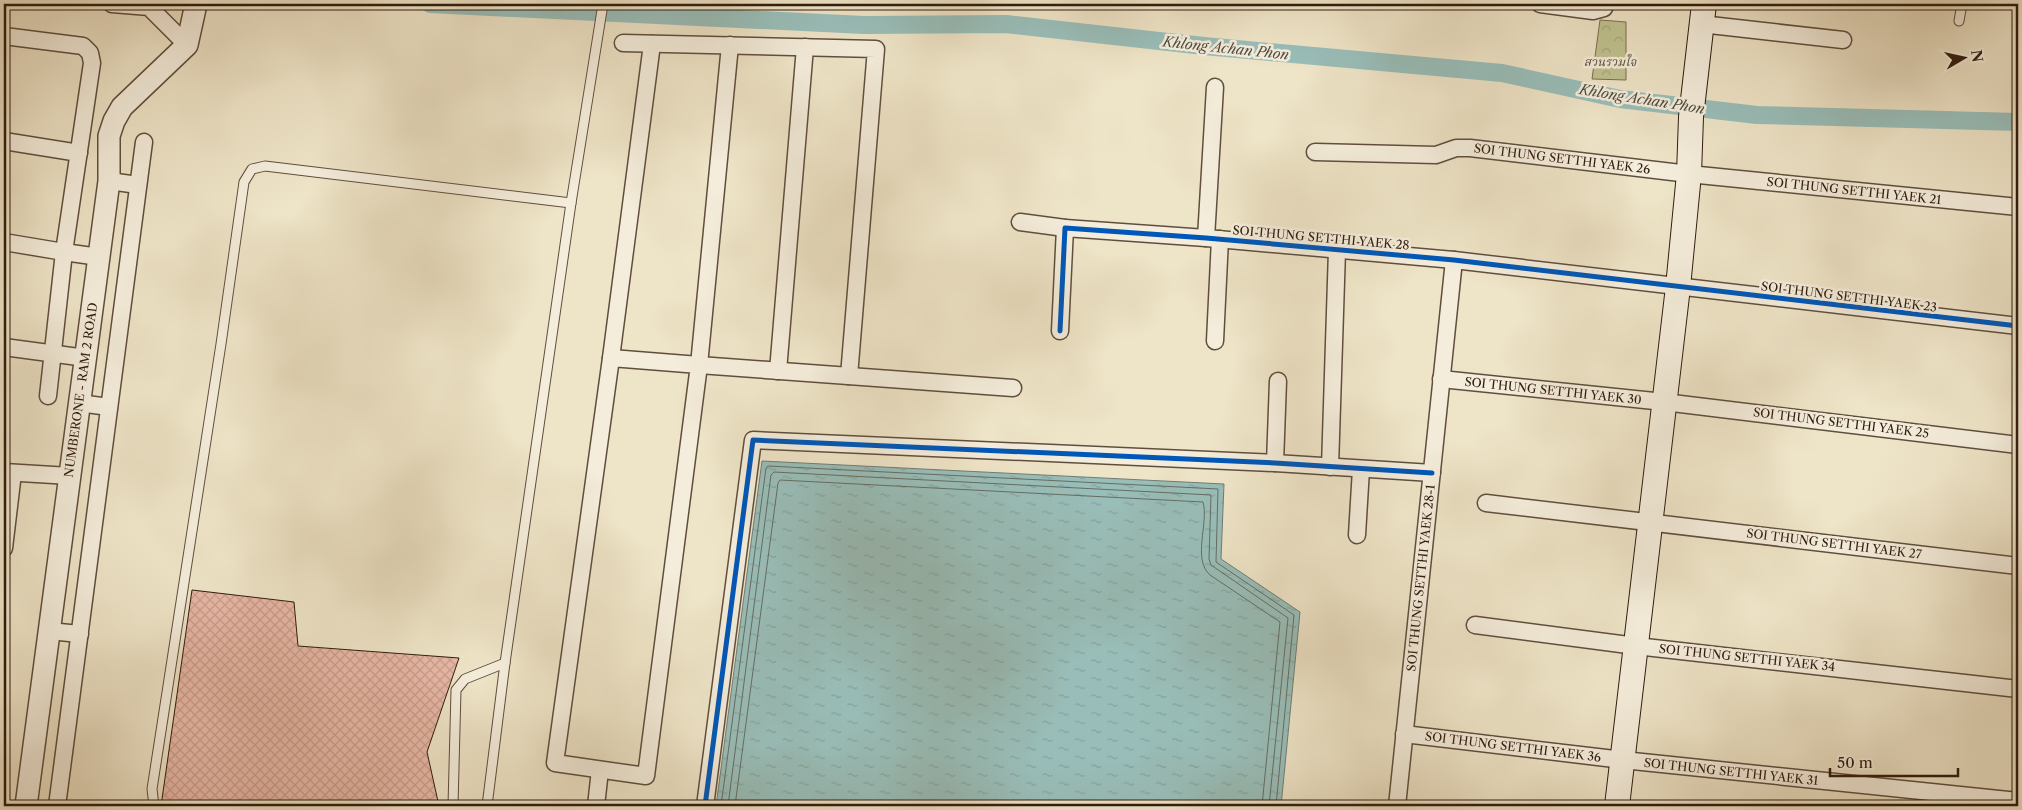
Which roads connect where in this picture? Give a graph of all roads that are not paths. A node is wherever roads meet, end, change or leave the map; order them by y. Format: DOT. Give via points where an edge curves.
graph roads {
  1 [pos="112,4"];
  2 [pos="603,4"];
  3 [pos="1540,4"];
  4 [pos="1606,4"];
  5 [pos="1962,4"];
  6 [pos="195,8"];
  7 [pos="1702,14"];
  8 [pos="1959,21"];
  9 [pos="4,36"];
  10 [pos="1843,40"];
  11 [pos="623,43"];
  12 [pos="652,44"];
  13 [pos="187,45"];
  14 [pos="730,45"];
  15 [pos="805,47"];
  16 [pos="1215,87"];
  17 [pos="4,141"];
  18 [pos="144,142"];
  19 [pos="1315,152"];
  20 [pos="79,153"];
  21 [pos="1689,174"];
  22 [pos="109,181"];
  23 [pos="138,185"];
  24 [pos="571,203"];
  25 [pos="2018,208"];
  26 [pos="1020,222"];
  27 [pos="1064,228"];
  28 [pos="1213,238"];
  29 [pos="4,242"];
  30 [pos="1336,250"];
  31 [pos="64,252"];
  32 [pos="99,257"];
  33 [pos="1454,260"];
  34 [pos="1678,287"];
  35 [pos="2018,326"];
  36 [pos="1060,331"];
  37 [pos="1215,341"];
  38 [pos="4,347"];
  39 [pos="53,354"];
  40 [pos="86,358"];
  41 [pos="611,358"];
  42 [pos="699,365"];
  43 [pos="778,371"];
  44 [pos="849,376"];
  45 [pos="1441,379"];
  46 [pos="1278,381"];
  47 [pos="1013,388"];
  48 [pos="48,396"];
  49 [pos="1664,402"];
  50 [pos="79,404"];
  51 [pos="109,407"];
  52 [pos="2018,445"];
  53 [pos="1275,463"];
  54 [pos="1330,467"];
  55 [pos="1361,469"];
  56 [pos="8,472"];
  57 [pos="1432,473"];
  58 [pos="70,476"];
  59 [pos="1486,503"];
  60 [pos="1650,523"];
  61 [pos="1357,535"];
  62 [pos="4,548"];
  63 [pos="2018,566"];
  64 [pos="1475,625"];
  65 [pos="49,631"];
  66 [pos="80,634"];
  67 [pos="1636,646"];
  68 [pos="505,663"];
  69 [pos="2018,689"];
  70 [pos="1404,734"];
  71 [pos="1622,760"];
  72 [pos="600,770"];
  73 [pos="2018,801"];
  74 [pos="26,806"];
  75 [pos="57,806"];
  76 [pos="154,806"];
  77 [pos="453,806"];
  78 [pos="487,806"];
  79 [pos="596,806"];
  80 [pos="705,806"];
  81 [pos="1397,806"];
  82 [pos="1617,806"];
  1 -- 13 [label="street" via="148,7"];
  2 -- 24 [label="lane"];
  3 -- 4 [label="street" via="1593,11 1604,8"];
  5 -- 8 [label="lane"];
  6 -- 13 [label="street"];
  7 -- 10 [label="street"];
  7 -- 21 [label="main road"];
  9 -- 20 [label="street" via="83,46 90,53 92,63"];
  11 -- 12 [label="street"];
  12 -- 14 [label="street"];
  12 -- 41 [label="street"];
  13 -- 22 [label="street, NUMBERONE - RAM 2 ROAD" via="122,107 109,136"];
  14 -- 15 [label="street"];
  14 -- 42 [label="street"];
  15 -- 43 [label="street"];
  15 -- 44 [label="street" via="876,49"];
  16 -- 28 [label="street"];
  17 -- 20 [label="street"];
  18 -- 23 [label="street"];
  19 -- 21 [label="street, SOI THUNG SETTHI YAEK 26" via="1436,155 1456,148 1470,148"];
  20 -- 31 [label="street"];
  21 -- 25 [label="street, SOI THUNG SETTHI YAEK 21"];
  21 -- 34 [label="main road"];
  22 -- 23 [label="street"];
  22 -- 32 [label="street, NUMBERONE - RAM 2 ROAD"];
  23 -- 51 [label="street"];
  24 -- 68 [label="lane"];
  24 -- 76 [label="lane" via="265,166 252,169 244,182 152,789"];
  26 -- 27 [label="street, SOI THUNG SETTHI YAEK 28"];
  27 -- 28 [label="street, SOI THUNG SETTHI YAEK 28"];
  27 -- 36 [label="street"];
  28 -- 30 [label="street, SOI THUNG SETTHI YAEK 28"];
  28 -- 37 [label="street"];
  29 -- 31 [label="street"];
  30 -- 33 [label="street, SOI THUNG SETTHI YAEK 28"];
  30 -- 54 [label="street"];
  31 -- 32 [label="street"];
  31 -- 39 [label="street"];
  32 -- 40 [label="street, NUMBERONE - RAM 2 ROAD"];
  33 -- 34 [label="street, SOI THUNG SETTHI YAEK 28"];
  33 -- 45 [label="street, SOI THUNG SETTHI YAEK 28-1"];
  34 -- 35 [label="street, SOI THUNG SETTHI YAEK 23"];
  34 -- 49 [label="main road"];
  38 -- 39 [label="street"];
  39 -- 40 [label="street"];
  39 -- 48 [label="street"];
  40 -- 50 [label="street, NUMBERONE - RAM 2 ROAD"];
  41 -- 42 [label="street"];
  41 -- 72 [label="street" via="555,763"];
  42 -- 43 [label="street"];
  42 -- 72 [label="street" via="646,776"];
  43 -- 44 [label="street"];
  44 -- 47 [label="street"];
  45 -- 49 [label="street, SOI THUNG SETTHI YAEK 30"];
  45 -- 57 [label="street, SOI THUNG SETTHI YAEK 28-1"];
  46 -- 53 [label="street"];
  49 -- 52 [label="street, SOI THUNG SETTHI YAEK 25"];
  49 -- 60 [label="main road"];
  50 -- 51 [label="street"];
  50 -- 58 [label="street, NUMBERONE - RAM 2 ROAD"];
  51 -- 66 [label="street"];
  53 -- 54 [label="street"];
  53 -- 80 [label="street" via="753,440"];
  54 -- 55 [label="street"];
  55 -- 57 [label="street"];
  55 -- 61 [label="street"];
  56 -- 58 [label="street"];
  56 -- 62 [label="street"];
  57 -- 70 [label="street, SOI THUNG SETTHI YAEK 28-1"];
  58 -- 65 [label="street, NUMBERONE - RAM 2 ROAD"];
  59 -- 60 [label="street, SOI THUNG SETTHI YAEK 27"];
  60 -- 63 [label="street, SOI THUNG SETTHI YAEK 27"];
  60 -- 67 [label="main road"];
  64 -- 67 [label="street, SOI THUNG SETTHI YAEK 34"];
  65 -- 66 [label="street"];
  65 -- 74 [label="street, NUMBERONE - RAM 2 ROAD"];
  66 -- 75 [label="street"];
  67 -- 69 [label="street, SOI THUNG SETTHI YAEK 34"];
  67 -- 71 [label="main road"];
  68 -- 77 [label="lane" via="465,679 456,690"];
  68 -- 78 [label="lane"];
  70 -- 71 [label="street, SOI THUNG SETTHI YAEK 36"];
  70 -- 81 [label="street, SOI THUNG SETTHI YAEK 28-1"];
  71 -- 73 [label="street, SOI THUNG SETTHI YAEK 31"];
  71 -- 82 [label="main road"];
  72 -- 79 [label="street"];
}
